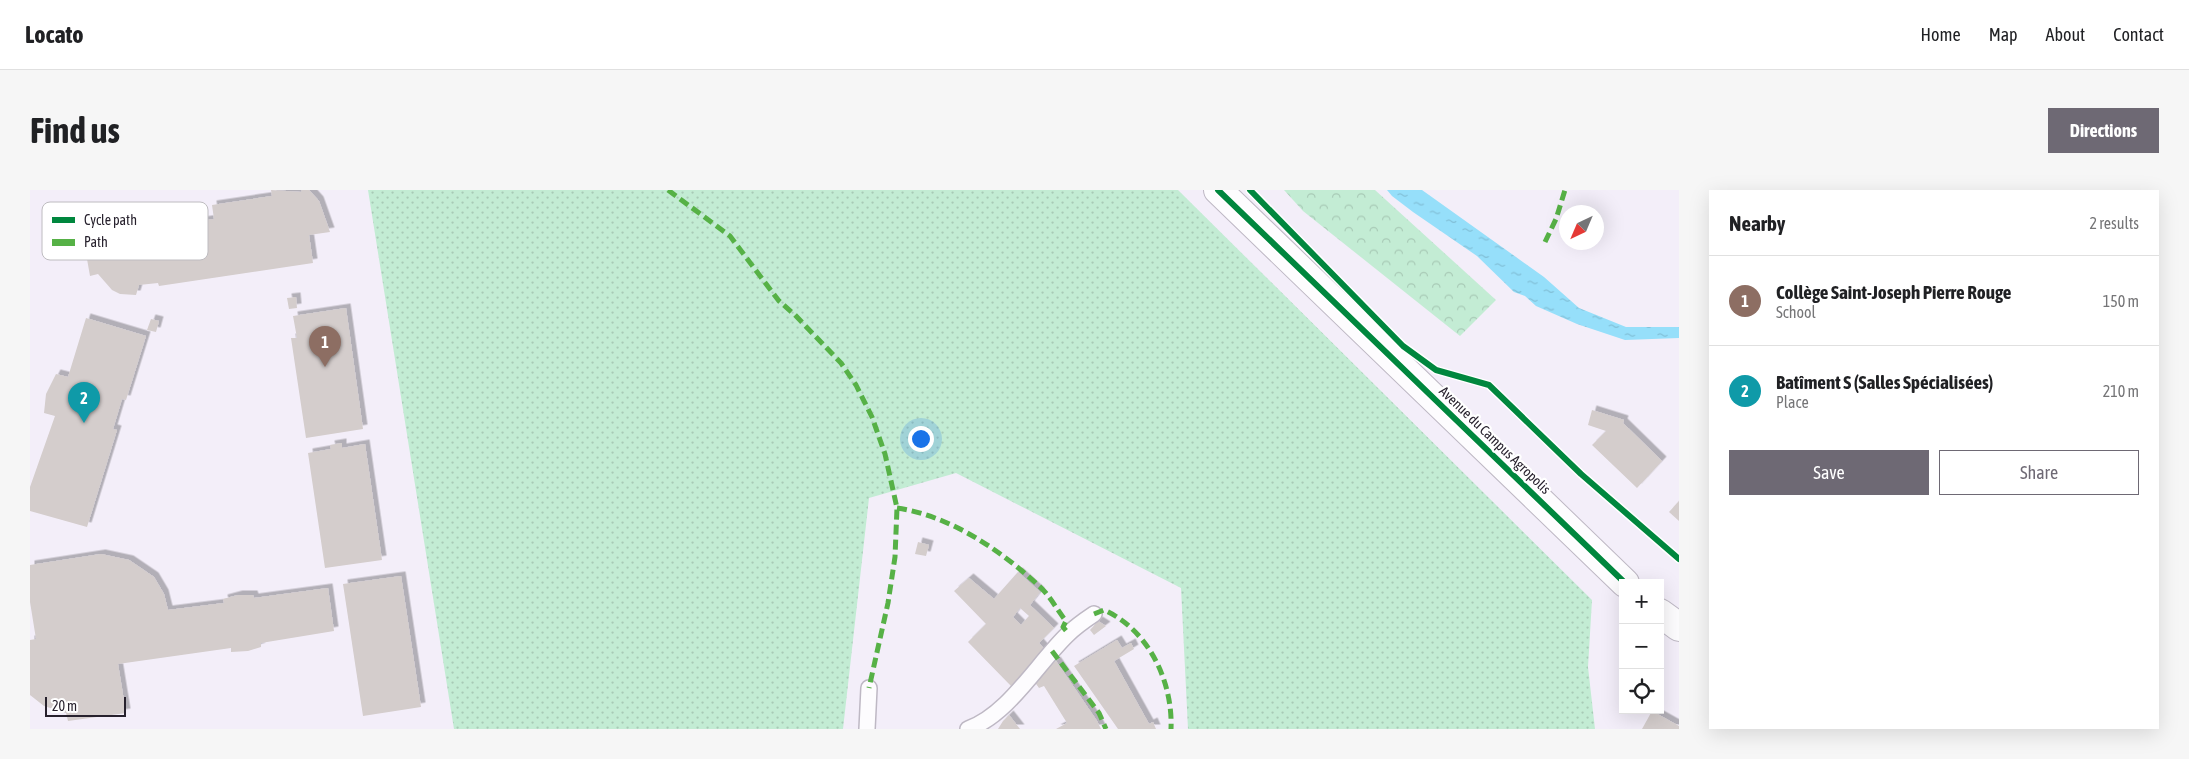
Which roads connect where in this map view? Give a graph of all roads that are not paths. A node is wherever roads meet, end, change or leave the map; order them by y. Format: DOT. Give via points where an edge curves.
graph roads {
  1 [pos="1218,190"];
  2 [pos="1621,579"];
  3 [pos="1094,614"];
  4 [pos="1664,616"];
  5 [pos="1679,627"];
  6 [pos="869,688"];
  7 [pos="867,729"];
  8 [pos="968,729"];
  1 -- 2 [label="street, Avenue du Campus Agropolis"];
  3 -- 8 [label="lane" via="1068,633 998,711"];
  4 -- 5 [label="street"];
  6 -- 7 [label="lane"];
}
